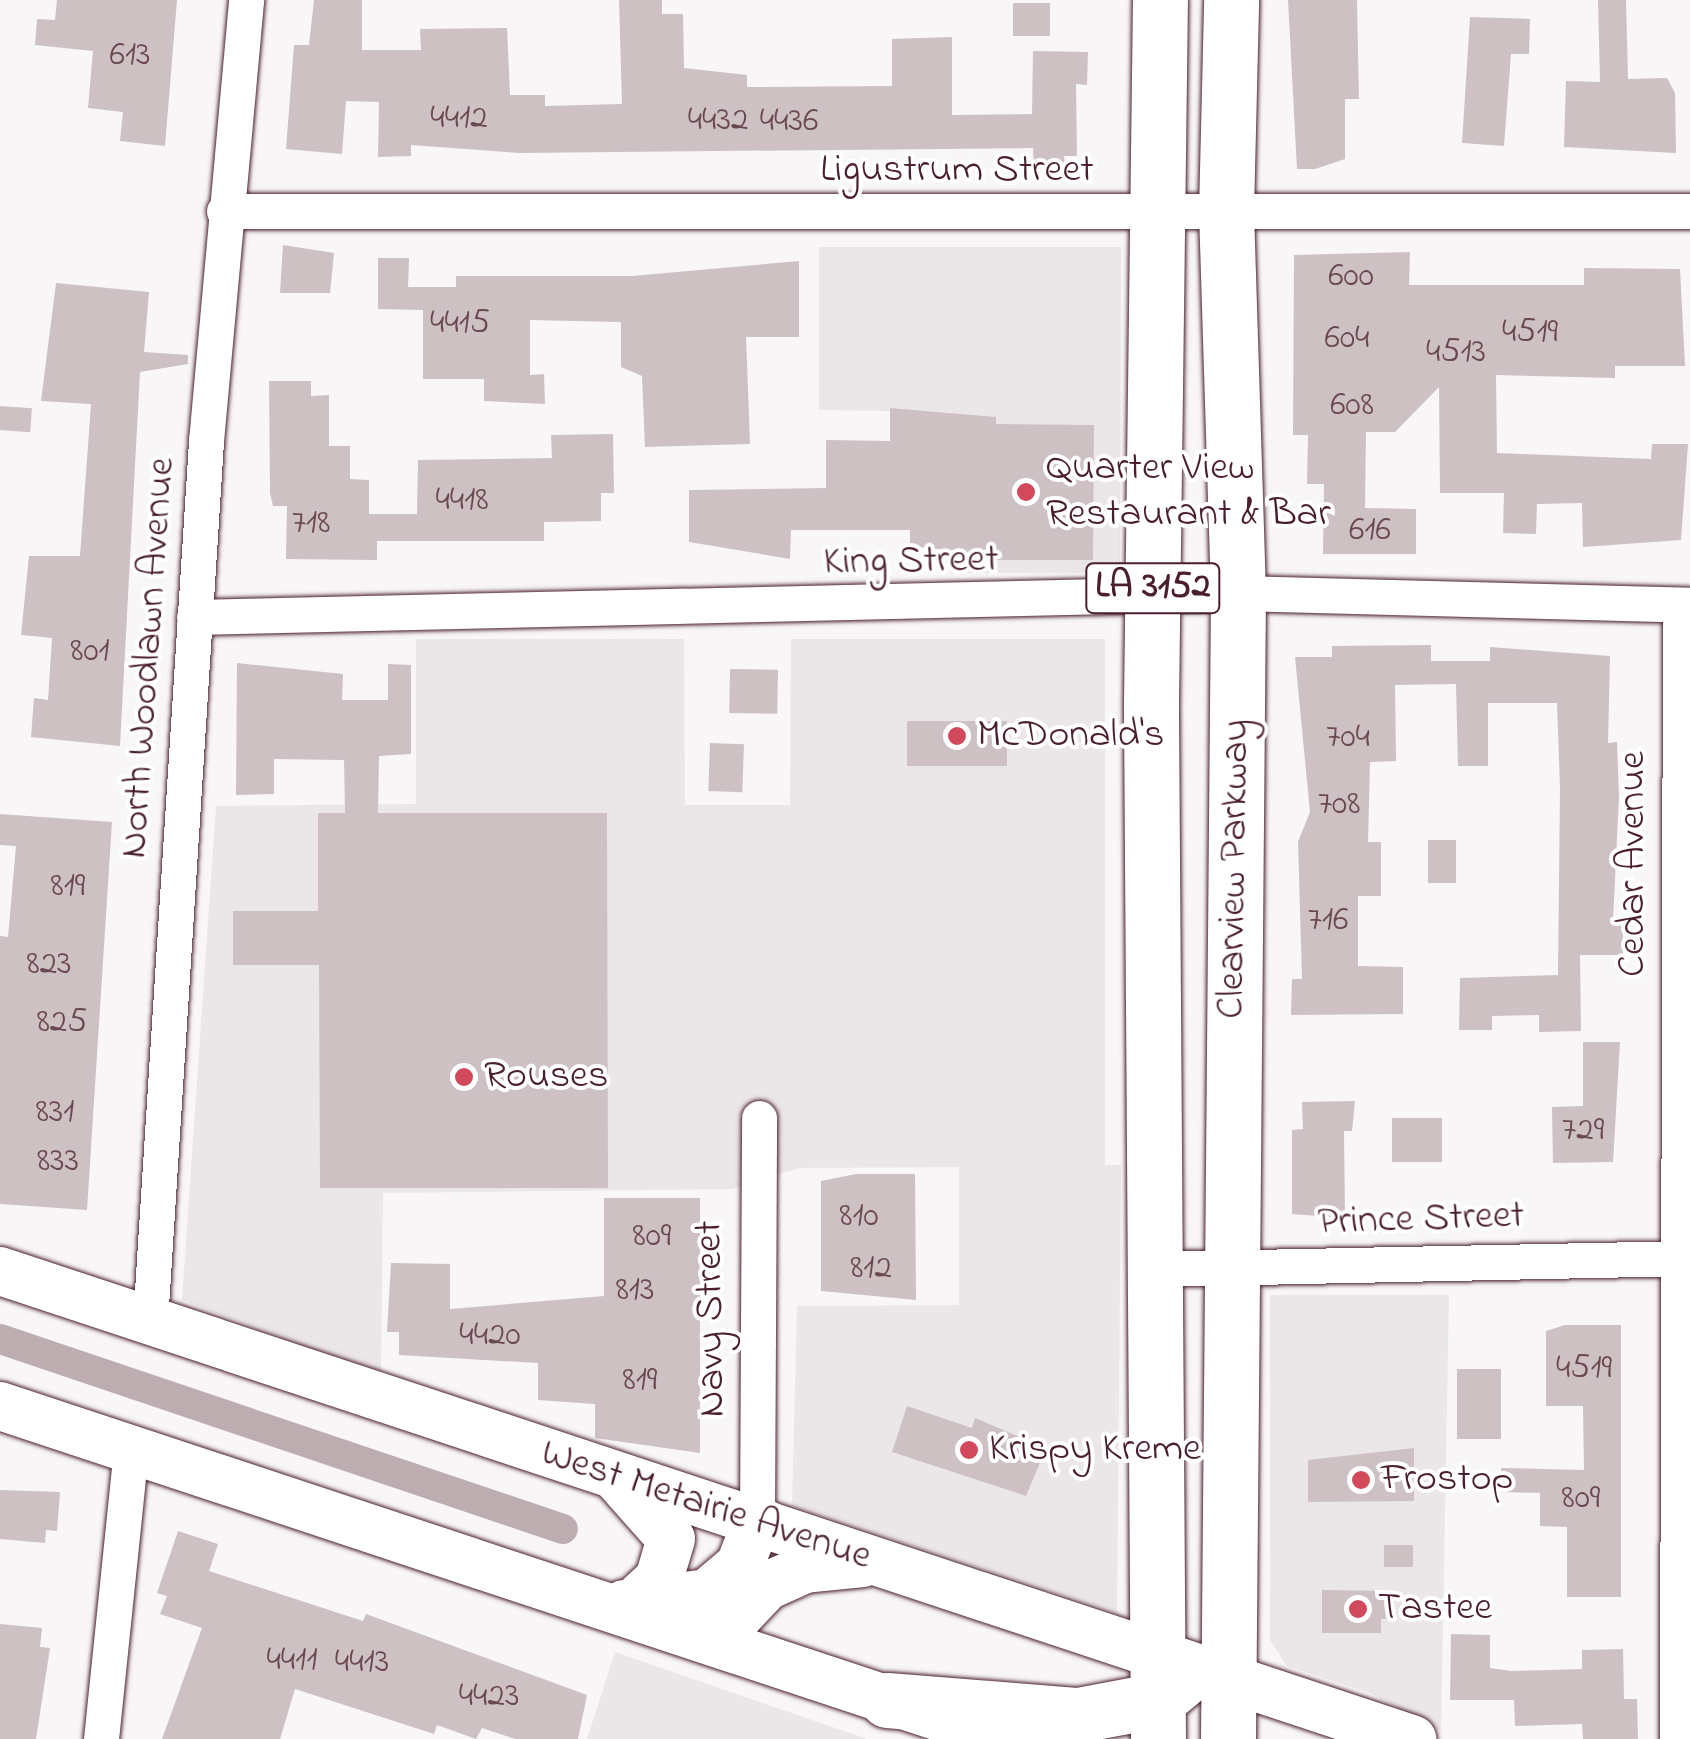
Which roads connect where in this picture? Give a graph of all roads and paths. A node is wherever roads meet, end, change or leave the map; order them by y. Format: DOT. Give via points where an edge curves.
graph roads {
  1 [pos="246,0"];
  2 [pos="1160,0"];
  3 [pos="1231,0"];
  4 [pos="224,211"];
  5 [pos="1226,211"];
  6 [pos="1690,212"];
  7 [pos="1158,214"];
  8 [pos="1238,593"];
  9 [pos="1152,600"];
  10 [pos="1685,605"];
  11 [pos="194,618"];
  12 [pos="1234,961"];
  13 [pos="1153,963"];
  14 [pos="758,1118"];
  15 [pos="1684,1258"];
  16 [pos="1156,1269"];
  17 [pos="1232,1270"];
  18 [pos="0,1272"];
  19 [pos="150,1322"];
  20 [pos="0,1406"];
  21 [pos="131,1449"];
  22 [pos="615,1476"];
  23 [pos="758,1521"];
  24 [pos="892,1566"];
  25 [pos="787,1577"];
  26 [pos="609,1602"];
  27 [pos="714,1642"];
  28 [pos="797,1670"];
  29 [pos="1181,1688"];
  30 [pos="886,1700"];
  31 [pos="101,1739"];
  32 [pos="1006,1739"];
  33 [pos="1228,1739"];
  34 [pos="1412,1739"];
  35 [pos="1677,1739"];
  1 -- 4 [label="street, North Woodlawn Avenue"];
  2 -- 7 [label="highway, Clearview Parkway / LA 3152"];
  3 -- 5 [label="highway, Clearview Parkway / LA 3152"];
  4 -- 7 [label="street, Ligustrum Street"];
  4 -- 11 [label="street, North Woodlawn Avenue"];
  5 -- 6 [label="street, Ligustrum Street"];
  5 -- 7 [label="street, Ligustrum Street"];
  5 -- 8 [label="highway, Clearview Parkway / LA 3152"];
  7 -- 9 [label="highway, Clearview Parkway / LA 3152"];
  8 -- 9 [label="street, King Street"];
  8 -- 10 [label="street, King Street"];
  8 -- 12 [label="highway, Clearview Parkway / LA 3152"];
  9 -- 11 [label="street, King Street"];
  9 -- 13 [label="highway, Clearview Parkway / LA 3152"];
  10 -- 15 [label="street, Cedar Avenue" via="1679,1123"];
  11 -- 19 [label="street, North Woodlawn Avenue"];
  12 -- 13 [label="highway"];
  12 -- 17 [label="highway, Clearview Parkway / LA 3152"];
  13 -- 16 [label="highway, Clearview Parkway / LA 3152"];
  14 -- 23 [label="street, Navy Street"];
  15 -- 17 [label="street, Prince Street"];
  15 -- 35 [label="street"];
  16 -- 17 [label="street, Prince Street"];
  16 -- 29 [label="highway, Clearview Parkway / LA 3152"];
  17 -- 29 [label="highway, Clearview Parkway / LA 3152" via="1231,1591"];
  18 -- 19 [label="main road, West Metairie Avenue"];
  19 -- 22 [label="main road, West Metairie Avenue"];
  20 -- 21 [label="main road"];
  21 -- 26 [label="main road"];
  21 -- 31 [label="street"];
  22 -- 23 [label="main road, West Metairie Avenue"];
  22 -- 26 [label="main road" via="671,1539 659,1579"];
  23 -- 24 [label="main road, West Metairie Avenue"];
  23 -- 26 [label="main road" via="740,1566 707,1593"];
  24 -- 25 [label="main road" via="852,1562"];
  24 -- 29 [label="main road, West Metairie Avenue"];
  25 -- 27 [label="main road" via="744,1601"];
  25 -- 28 [label="main road" via="768,1630"];
  26 -- 27 [label="main road"];
  27 -- 28 [label="main road"];
  28 -- 30 [label="main road"];
  29 -- 30 [label="highway" via="1078,1715"];
  29 -- 33 [label="highway, Clearview Parkway / LA 3152"];
  29 -- 34 [label="main road, West Metairie Avenue"];
  30 -- 32 [label="main road"];
}
